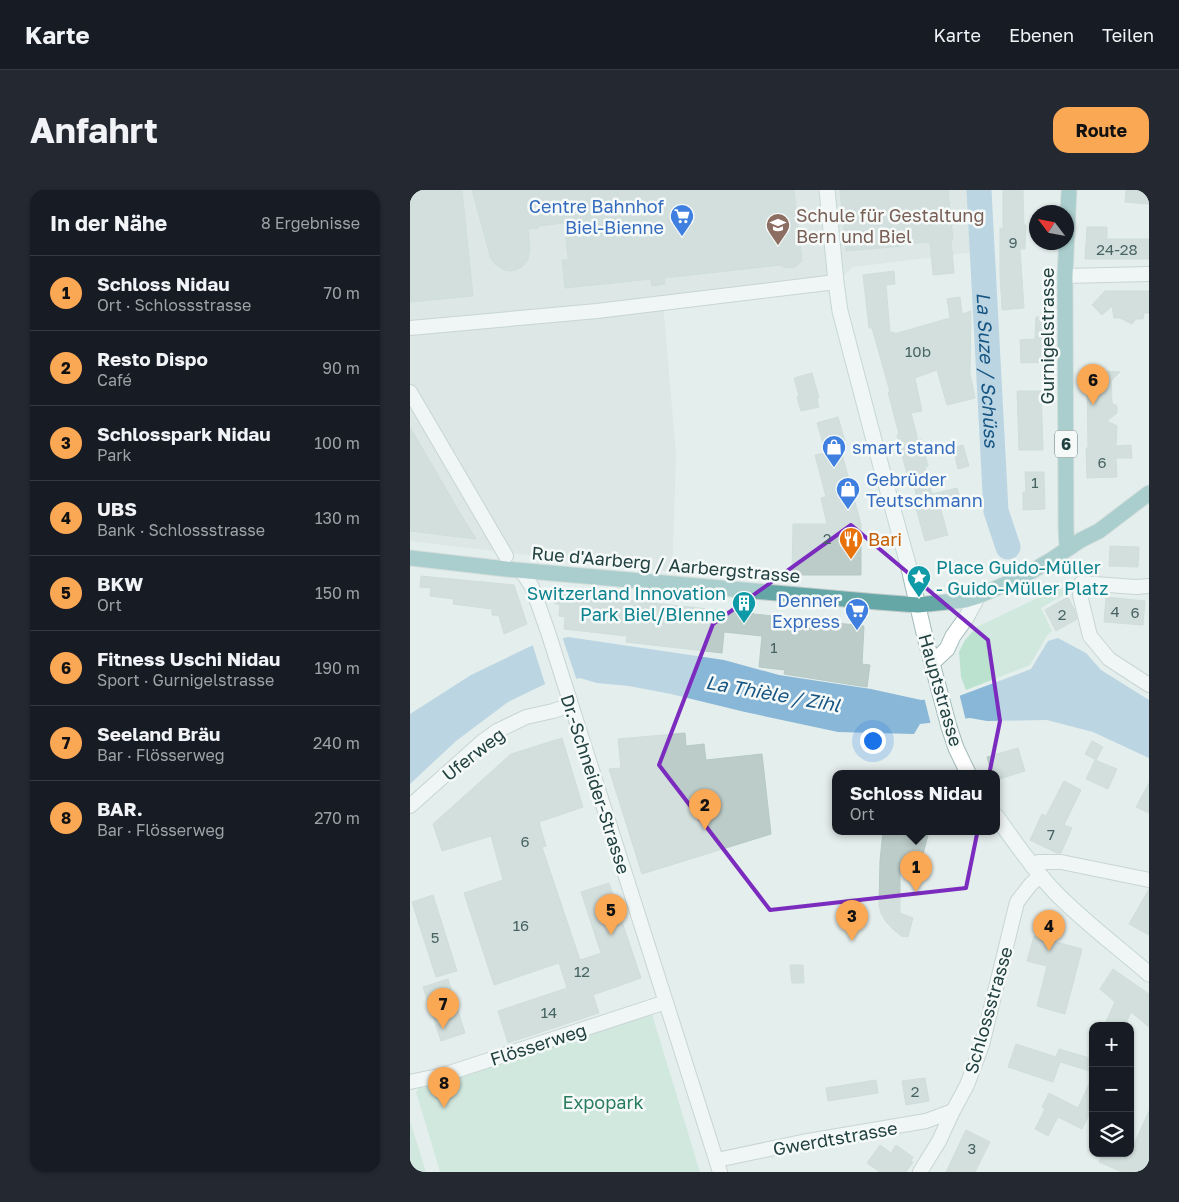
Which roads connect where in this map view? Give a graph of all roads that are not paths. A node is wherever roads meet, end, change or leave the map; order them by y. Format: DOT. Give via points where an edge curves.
graph roads {
  1 [pos="827,190"];
  2 [pos="1069,190"];
  3 [pos="1149,274"];
  4 [pos="1065,276"];
  5 [pos="836,282"];
  6 [pos="410,328"];
  7 [pos="410,392"];
  8 [pos="1149,494"];
  9 [pos="1067,549"];
  10 [pos="506,556"];
  11 [pos="410,558"];
  12 [pos="520,570"];
  13 [pos="1149,586"];
  14 [pos="978,596"];
  15 [pos="918,605"];
  16 [pos="932,663"];
  17 [pos="1149,685"];
  18 [pos="569,700"];
  19 [pos="967,770"];
  20 [pos="410,806"];
  21 [pos="1000,822"];
  22 [pos="1036,871"];
  23 [pos="1149,880"];
  24 [pos="1149,974"];
  25 [pos="666,1002"];
  26 [pos="410,1082"];
  27 [pos="953,1111"];
  28 [pos="718,1166"];
  29 [pos="920,1172"];
  1 -- 5 [label="main road, Hauptstrasse"];
  2 -- 4 [label="main road, Gurnigelstrasse / 6"];
  3 -- 4 [label="street"];
  4 -- 9 [label="main road, Gurnigelstrasse / 6"];
  5 -- 6 [label="street" via="597,311"];
  5 -- 15 [label="main road, Hauptstrasse" via="843,320"];
  7 -- 10 [label="street"];
  8 -- 9 [label="main road, Rue d'Aarberg / Aarbergstrasse" via="1099,531"];
  9 -- 14 [label="main road, Rue d'Aarberg / Aarbergstrasse" via="1020,578"];
  11 -- 12 [label="main road, Rue d'Aarberg / Aarbergstrasse"];
  12 -- 15 [label="main road, Rue d'Aarberg / Aarbergstrasse"];
  12 -- 18 [label="street, Dr.-Schneider-Strasse" via="532,587"];
  13 -- 17 [label="street" via="1081,583 1080,595 1090,636 1109,659"];
  14 -- 15 [label="main road, Rue d'Aarberg / Aarbergstrasse"];
  14 -- 16 [label="main road" via="946,649"];
  15 -- 16 [label="main road, Hauptstrasse"];
  16 -- 19 [label="main road, Hauptstrasse" via="949,727"];
  18 -- 20 [label="street, Uferweg" via="552,711 526,717 497,731"];
  18 -- 25 [label="street, Dr.-Schneider-Strasse"];
  21 -- 22 [label="main road"];
  22 -- 23 [label="street" via="1038,862 1061,862"];
  22 -- 24 [label="main road" via="1072,909"];
  22 -- 27 [label="street, Schlossstrasse" via="1031,884 1017,902 982,1045"];
  25 -- 26 [label="street, Flösserweg" via="443,1076"];
  25 -- 28 [label="street, Dr.-Schneider-Strasse"];
  27 -- 28 [label="street, Gwerdtstrasse" via="926,1121 802,1142"];
  27 -- 29 [label="street, Schlossstrasse"];
}
